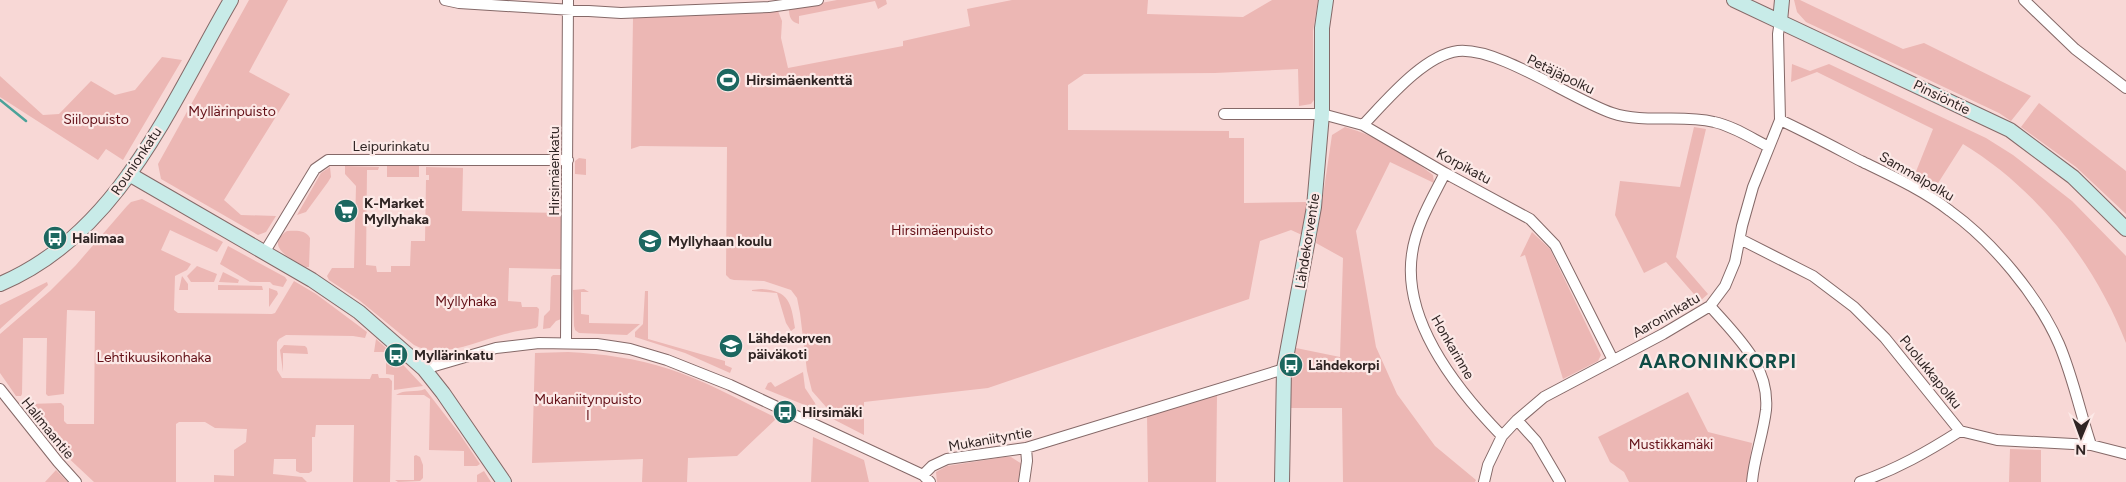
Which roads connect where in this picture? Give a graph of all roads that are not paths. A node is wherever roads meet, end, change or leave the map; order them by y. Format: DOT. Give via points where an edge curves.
graph roads {
  1 [pos="231,0"];
  2 [pos="445,0"];
  3 [pos="818,0"];
  4 [pos="1326,0"];
  5 [pos="1734,0"];
  6 [pos="1782,0"];
  7 [pos="2024,0"];
  8 [pos="768,4"];
  9 [pos="568,5"];
  10 [pos="1780,21"];
  11 [pos="2126,88"];
  12 [pos="1224,114"];
  13 [pos="1322,114"];
  14 [pos="1780,120"];
  15 [pos="1363,125"];
  16 [pos="1769,147"];
  17 [pos="568,160"];
  18 [pos="1445,173"];
  19 [pos="129,174"];
  20 [pos="2126,230"];
  21 [pos="1740,239"];
  22 [pos="264,253"];
  23 [pos="0,284"];
  24 [pos="1710,306"];
  25 [pos="566,342"];
  26 [pos="1613,360"];
  27 [pos="424,368"];
  28 [pos="1284,369"];
  29 [pos="0,389"];
  30 [pos="1518,420"];
  31 [pos="1960,431"];
  32 [pos="1502,436"];
  33 [pos="2091,445"];
  34 [pos="1026,448"];
  35 [pos="2126,454"];
  36 [pos="927,479"];
  37 [pos="76,482"];
  38 [pos="504,482"];
  39 [pos="1024,482"];
  40 [pos="1282,482"];
  41 [pos="1484,482"];
  42 [pos="1560,482"];
  43 [pos="1752,482"];
  44 [pos="1860,482"];
  1 -- 19 [label="street, Rounionkatu"];
  2 -- 9 [label="street"];
  3 -- 8 [label="street"];
  4 -- 13 [label="street, Lähdekorventie" via="1322,28"];
  5 -- 10 [label="street, Pinsiöntie"];
  6 -- 10 [label="street"];
  7 -- 11 [label="street" via="2075,49"];
  8 -- 9 [label="street" via="621,13"];
  9 -- 17 [label="street, Hirsimäenkatu"];
  10 -- 14 [label="street, Aaroninkatu"];
  10 -- 20 [label="street, Pinsiöntie" via="2010,130 2073,177"];
  12 -- 13 [label="street, Korpikatu"];
  13 -- 15 [label="street, Korpikatu"];
  13 -- 28 [label="street, Lähdekorventie" via="1314,207"];
  14 -- 16 [label="street, Aaroninkatu"];
  14 -- 33 [label="street, Sammalpolku" via="1910,185 1951,211 1984,240 2016,275 2059,343"];
  15 -- 16 [label="street, Petäjäpolku" via="1425,67 1457,51 1505,62 1611,113 1646,119 1714,122"];
  15 -- 18 [label="street, Korpikatu"];
  16 -- 21 [label="street, Aaroninkatu" via="1753,187"];
  17 -- 22 [label="street, Leipurinkatu" via="328,160 315,169"];
  17 -- 25 [label="street, Hirsimäenkatu"];
  18 -- 26 [label="street, Korpikatu" via="1505,203 1545,233 1555,245"];
  18 -- 32 [label="street, Honkarinne" via="1420,224 1412,254 1412,283 1418,312 1456,383"];
  19 -- 22 [label="street"];
  19 -- 23 [label="street, Rounionkatu" via="76,237 38,266"];
  21 -- 24 [label="street, Aaroninkatu" via="1725,286"];
  21 -- 31 [label="street, Puolukkapolku" via="1813,276 1854,307 1886,338"];
  22 -- 27 [label="street" via="359,312"];
  24 -- 26 [label="street, Aaroninkatu"];
  24 -- 43 [label="street" via="1754,359 1765,384 1766,410"];
  25 -- 27 [label="street, Mukaniityntie" via="496,348"];
  25 -- 36 [label="street, Mukaniityntie" via="630,349 683,366 757,397"];
  26 -- 30 [label="street, Aaroninkatu" via="1544,397"];
  27 -- 38 [label="street"];
  28 -- 34 [label="street, Mukaniityntie"];
  28 -- 40 [label="street, Lähdekorventie"];
  29 -- 37 [label="street, Halimaantie"];
  30 -- 32 [label="street, Aaroninkatu"];
  30 -- 42 [label="street" via="1536,441"];
  31 -- 33 [label="street, Puolukkapolku" via="1997,440"];
  31 -- 44 [label="street" via="1918,458"];
  32 -- 41 [label="street, Aaroninkatu"];
  33 -- 35 [label="street, Puolukkapolku"];
  34 -- 36 [label="street, Mukaniityntie" via="947,459 932,466"];
  34 -- 39 [label="street"];
}
